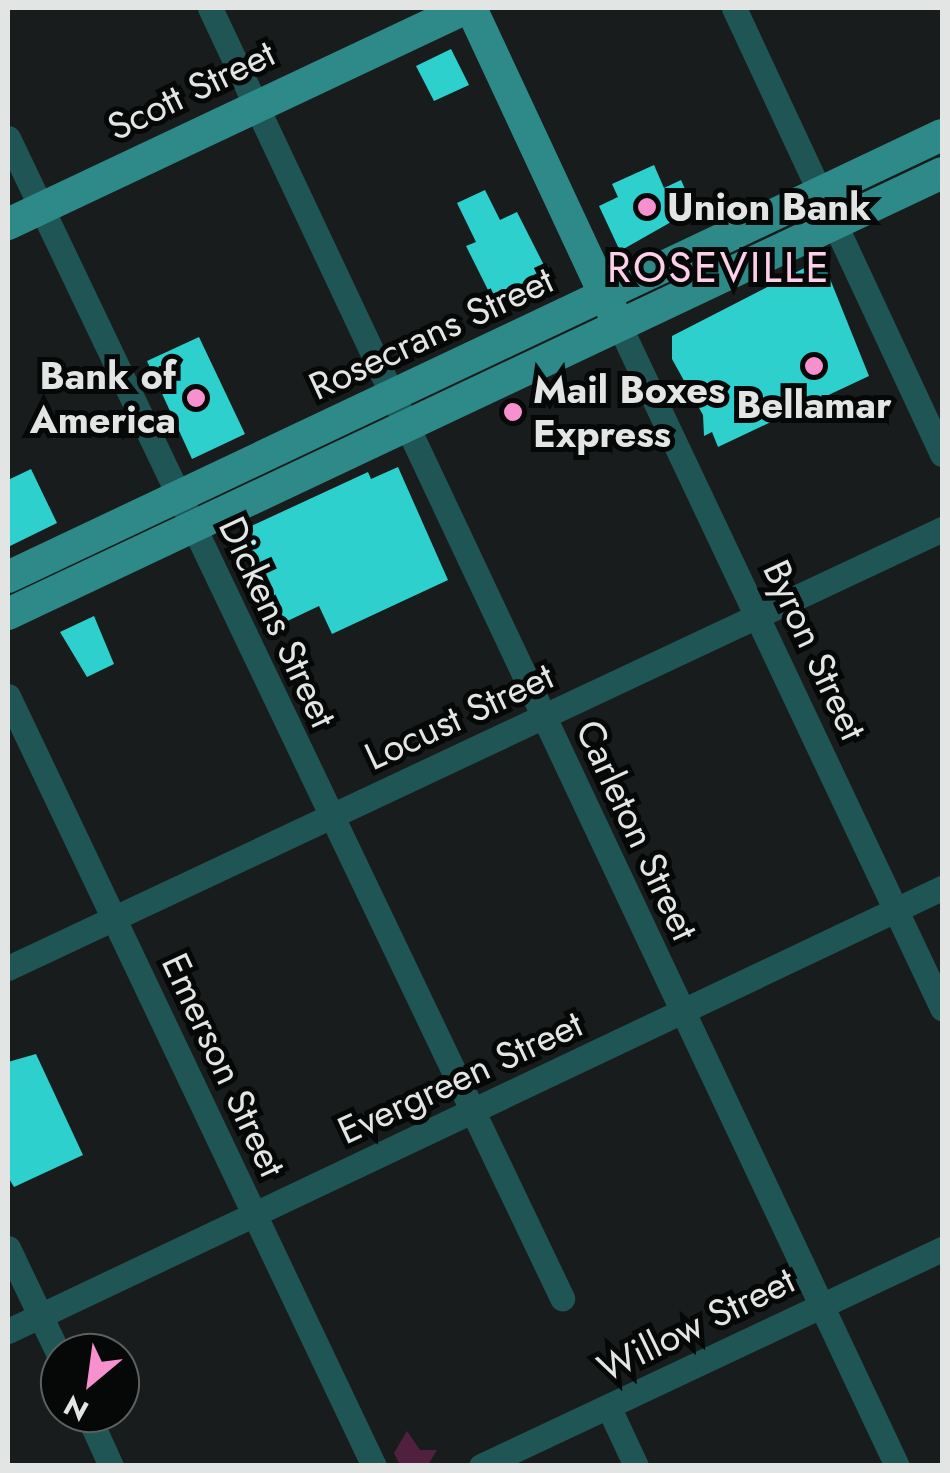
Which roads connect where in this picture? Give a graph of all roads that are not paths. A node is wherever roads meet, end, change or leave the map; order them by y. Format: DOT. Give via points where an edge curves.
graph roads {
  1 [pos="210,8"];
  2 [pos="468,8"];
  3 [pos="734,8"];
  4 [pos="254,103"];
  5 [pos="942,136"];
  6 [pos="8,138"];
  7 [pos="942,172"];
  8 [pos="820,192"];
  9 [pos="42,207"];
  10 [pos="8,224"];
  11 [pos="835,224"];
  12 [pos="612,311"];
  13 [pos="391,395"];
  14 [pos="406,426"];
  15 [pos="942,454"];
  16 [pos="178,496"];
  17 [pos="192,527"];
  18 [pos="942,530"];
  19 [pos="8,577"];
  20 [pos="8,614"];
  21 [pos="758,616"];
  22 [pos="8,696"];
  23 [pos="543,718"];
  24 [pos="328,818"];
  25 [pos="942,888"];
  26 [pos="896,910"];
  27 [pos="113,918"];
  28 [pos="8,968"];
  29 [pos="942,1008"];
  30 [pos="681,1012"];
  31 [pos="469,1114"];
  32 [pos="254,1216"];
  33 [pos="8,1248"];
  34 [pos="942,1249"];
  35 [pos="562,1298"];
  36 [pos="822,1305"];
  37 [pos="40,1316"];
  38 [pos="8,1331"];
  39 [pos="48,1333"];
  40 [pos="609,1408"];
  41 [pos="96,1433"];
  42 [pos="112,1466"];
  43 [pos="374,1466"];
  44 [pos="481,1466"];
  45 [pos="636,1466"];
  46 [pos="897,1466"];
  1 -- 4 [label="street, Carleton Street"];
  2 -- 4 [label="main road, Scott Street"];
  2 -- 12 [label="main road"];
  3 -- 8 [label="street"];
  4 -- 9 [label="main road, Scott Street"];
  4 -- 13 [label="street, Carleton Street"];
  5 -- 8 [label="main road, Rosecrans Street"];
  6 -- 9 [label="street, Dickens Street"];
  7 -- 11 [label="main road, Rosecrans Street"];
  8 -- 11 [label="street"];
  8 -- 12 [label="main road, Rosecrans Street"];
  9 -- 10 [label="main road, Scott Street"];
  9 -- 16 [label="street, Dickens Street"];
  11 -- 12 [label="main road, Rosecrans Street"];
  11 -- 15 [label="street"];
  12 -- 13 [label="main road, Rosecrans Street"];
  12 -- 14 [label="main road, Rosecrans Street"];
  12 -- 21 [label="street, Byron Street"];
  13 -- 14 [label="street, Carleton Street"];
  13 -- 16 [label="main road, Rosecrans Street"];
  14 -- 17 [label="main road, Rosecrans Street"];
  14 -- 23 [label="street, Carleton Street"];
  16 -- 17 [label="street, Dickens Street"];
  16 -- 19 [label="main road, Rosecrans Street"];
  17 -- 20 [label="main road, Rosecrans Street"];
  17 -- 24 [label="street, Dickens Street"];
  18 -- 21 [label="street, Locust Street"];
  21 -- 23 [label="street, Locust Street"];
  21 -- 26 [label="street, Byron Street"];
  22 -- 27 [label="street, Emerson Street"];
  23 -- 24 [label="street, Locust Street"];
  23 -- 30 [label="street, Carleton Street"];
  24 -- 27 [label="street, Locust Street"];
  24 -- 31 [label="street, Dickens Street"];
  25 -- 26 [label="street, Evergreen Street"];
  26 -- 29 [label="street, Byron Street"];
  26 -- 30 [label="street, Evergreen Street"];
  27 -- 28 [label="street, Locust Street"];
  27 -- 32 [label="street, Emerson Street"];
  30 -- 31 [label="street, Evergreen Street"];
  30 -- 36 [label="street, Carleton Street"];
  31 -- 32 [label="street, Evergreen Street"];
  31 -- 35 [label="street, Dickens Street"];
  32 -- 37 [label="street, Evergreen Street"];
  32 -- 43 [label="street, Emerson Street"];
  33 -- 37 [label="street"];
  34 -- 36 [label="street, Willow Street"];
  36 -- 40 [label="street, Willow Street"];
  36 -- 46 [label="street, Carleton Street"];
  37 -- 38 [label="street, Evergreen Street"];
  37 -- 39 [label="street"];
  40 -- 44 [label="street, Willow Street"];
  40 -- 45 [label="street"];
  41 -- 42 [label="street"];
}
